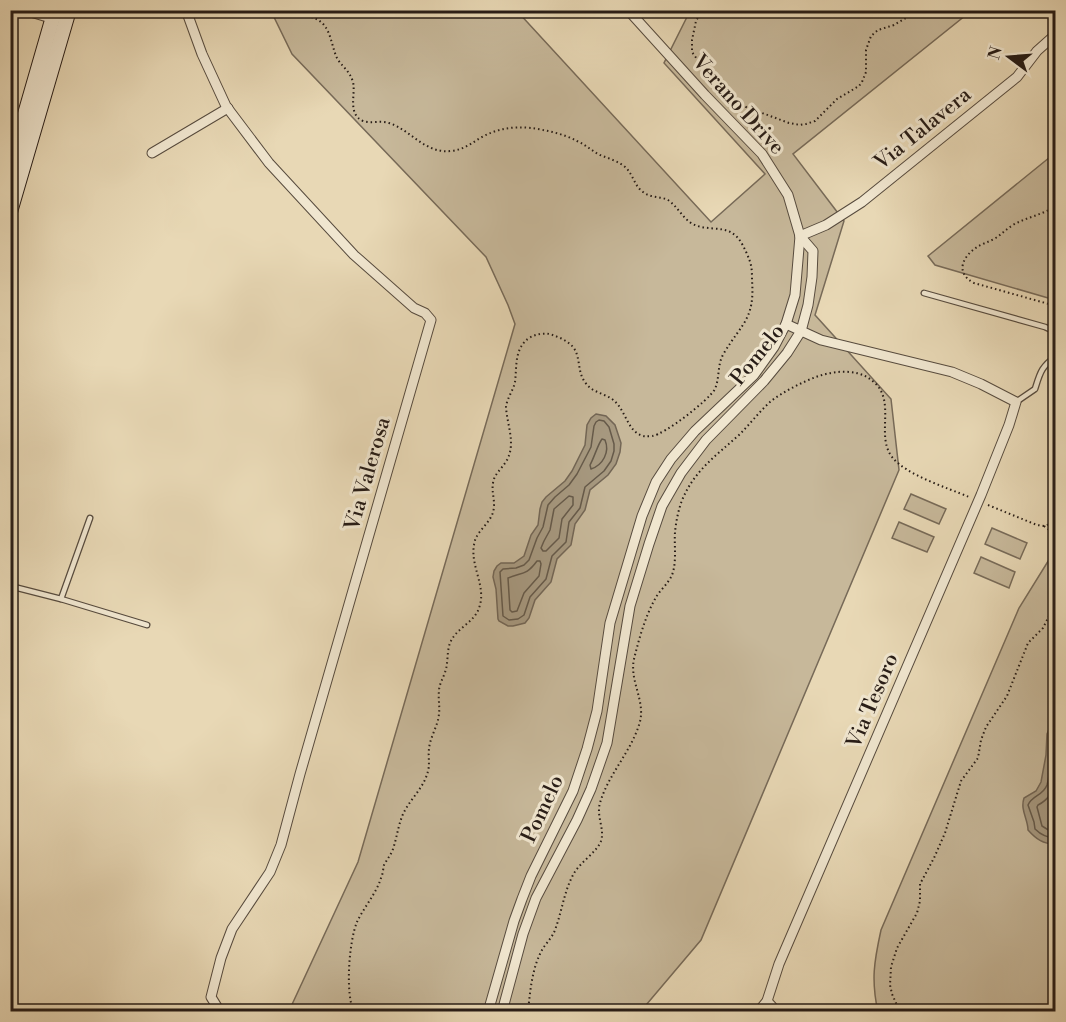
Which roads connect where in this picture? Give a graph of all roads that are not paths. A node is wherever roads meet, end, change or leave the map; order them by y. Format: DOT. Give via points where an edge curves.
graph roads {
  1 [pos="17,10"];
  2 [pos="69,10"];
  3 [pos="186,10"];
  4 [pos="628,10"];
  5 [pos="54,15"];
  6 [pos="1056,34"];
  7 [pos="228,108"];
  8 [pos="152,153"];
  9 [pos="10,166"];
  10 [pos="10,212"];
  11 [pos="800,236"];
  12 [pos="924,293"];
  13 [pos="786,324"];
  14 [pos="801,331"];
  15 [pos="1056,332"];
  16 [pos="1056,356"];
  17 [pos="1016,402"];
  18 [pos="90,518"];
  19 [pos="10,586"];
  20 [pos="62,599"];
  21 [pos="147,625"];
  22 [pos="767,1001"];
  23 [pos="222,1011"];
  24 [pos="488,1011"];
  25 [pos="502,1011"];
  26 [pos="758,1011"];
  27 [pos="777,1011"];
  1 -- 5 [label="lane"];
  2 -- 10 [label="main road"];
  3 -- 7 [label="street, Via Valerosa"];
  4 -- 11 [label="street, Verano Drive" via="762,154 788,195"];
  5 -- 9 [label="main road"];
  6 -- 11 [label="street, Via Talavera" via="1017,77 862,202"];
  7 -- 8 [label="street"];
  7 -- 23 [label="street, Via Valerosa" via="269,163 354,255 431,320 281,845 270,873 232,930 221,958 211,997"];
  11 -- 13 [label="street, Pomelo" via="795,295"];
  11 -- 14 [label="street, Pomelo" via="813,251 808,305"];
  12 -- 15 [label="lane"];
  13 -- 14 [label="street"];
  13 -- 24 [label="street, Pomelo" via="754,375 671,459 649,499 610,623 587,750 573,791 522,898"];
  14 -- 17 [label="street" via="821,340 952,372"];
  14 -- 25 [label="street, Pomelo" via="764,381 706,440 662,506 630,606 607,742 582,810 536,898"];
  16 -- 17 [label="lane" via="1043,366 1035,389"];
  17 -- 22 [label="street, Via Tesoro" via="979,501 779,964"];
  18 -- 20 [label="lane"];
  19 -- 20 [label="lane"];
  20 -- 21 [label="lane"];
  22 -- 26 [label="street, Via Tesoro"];
  22 -- 27 [label="street"];
}
